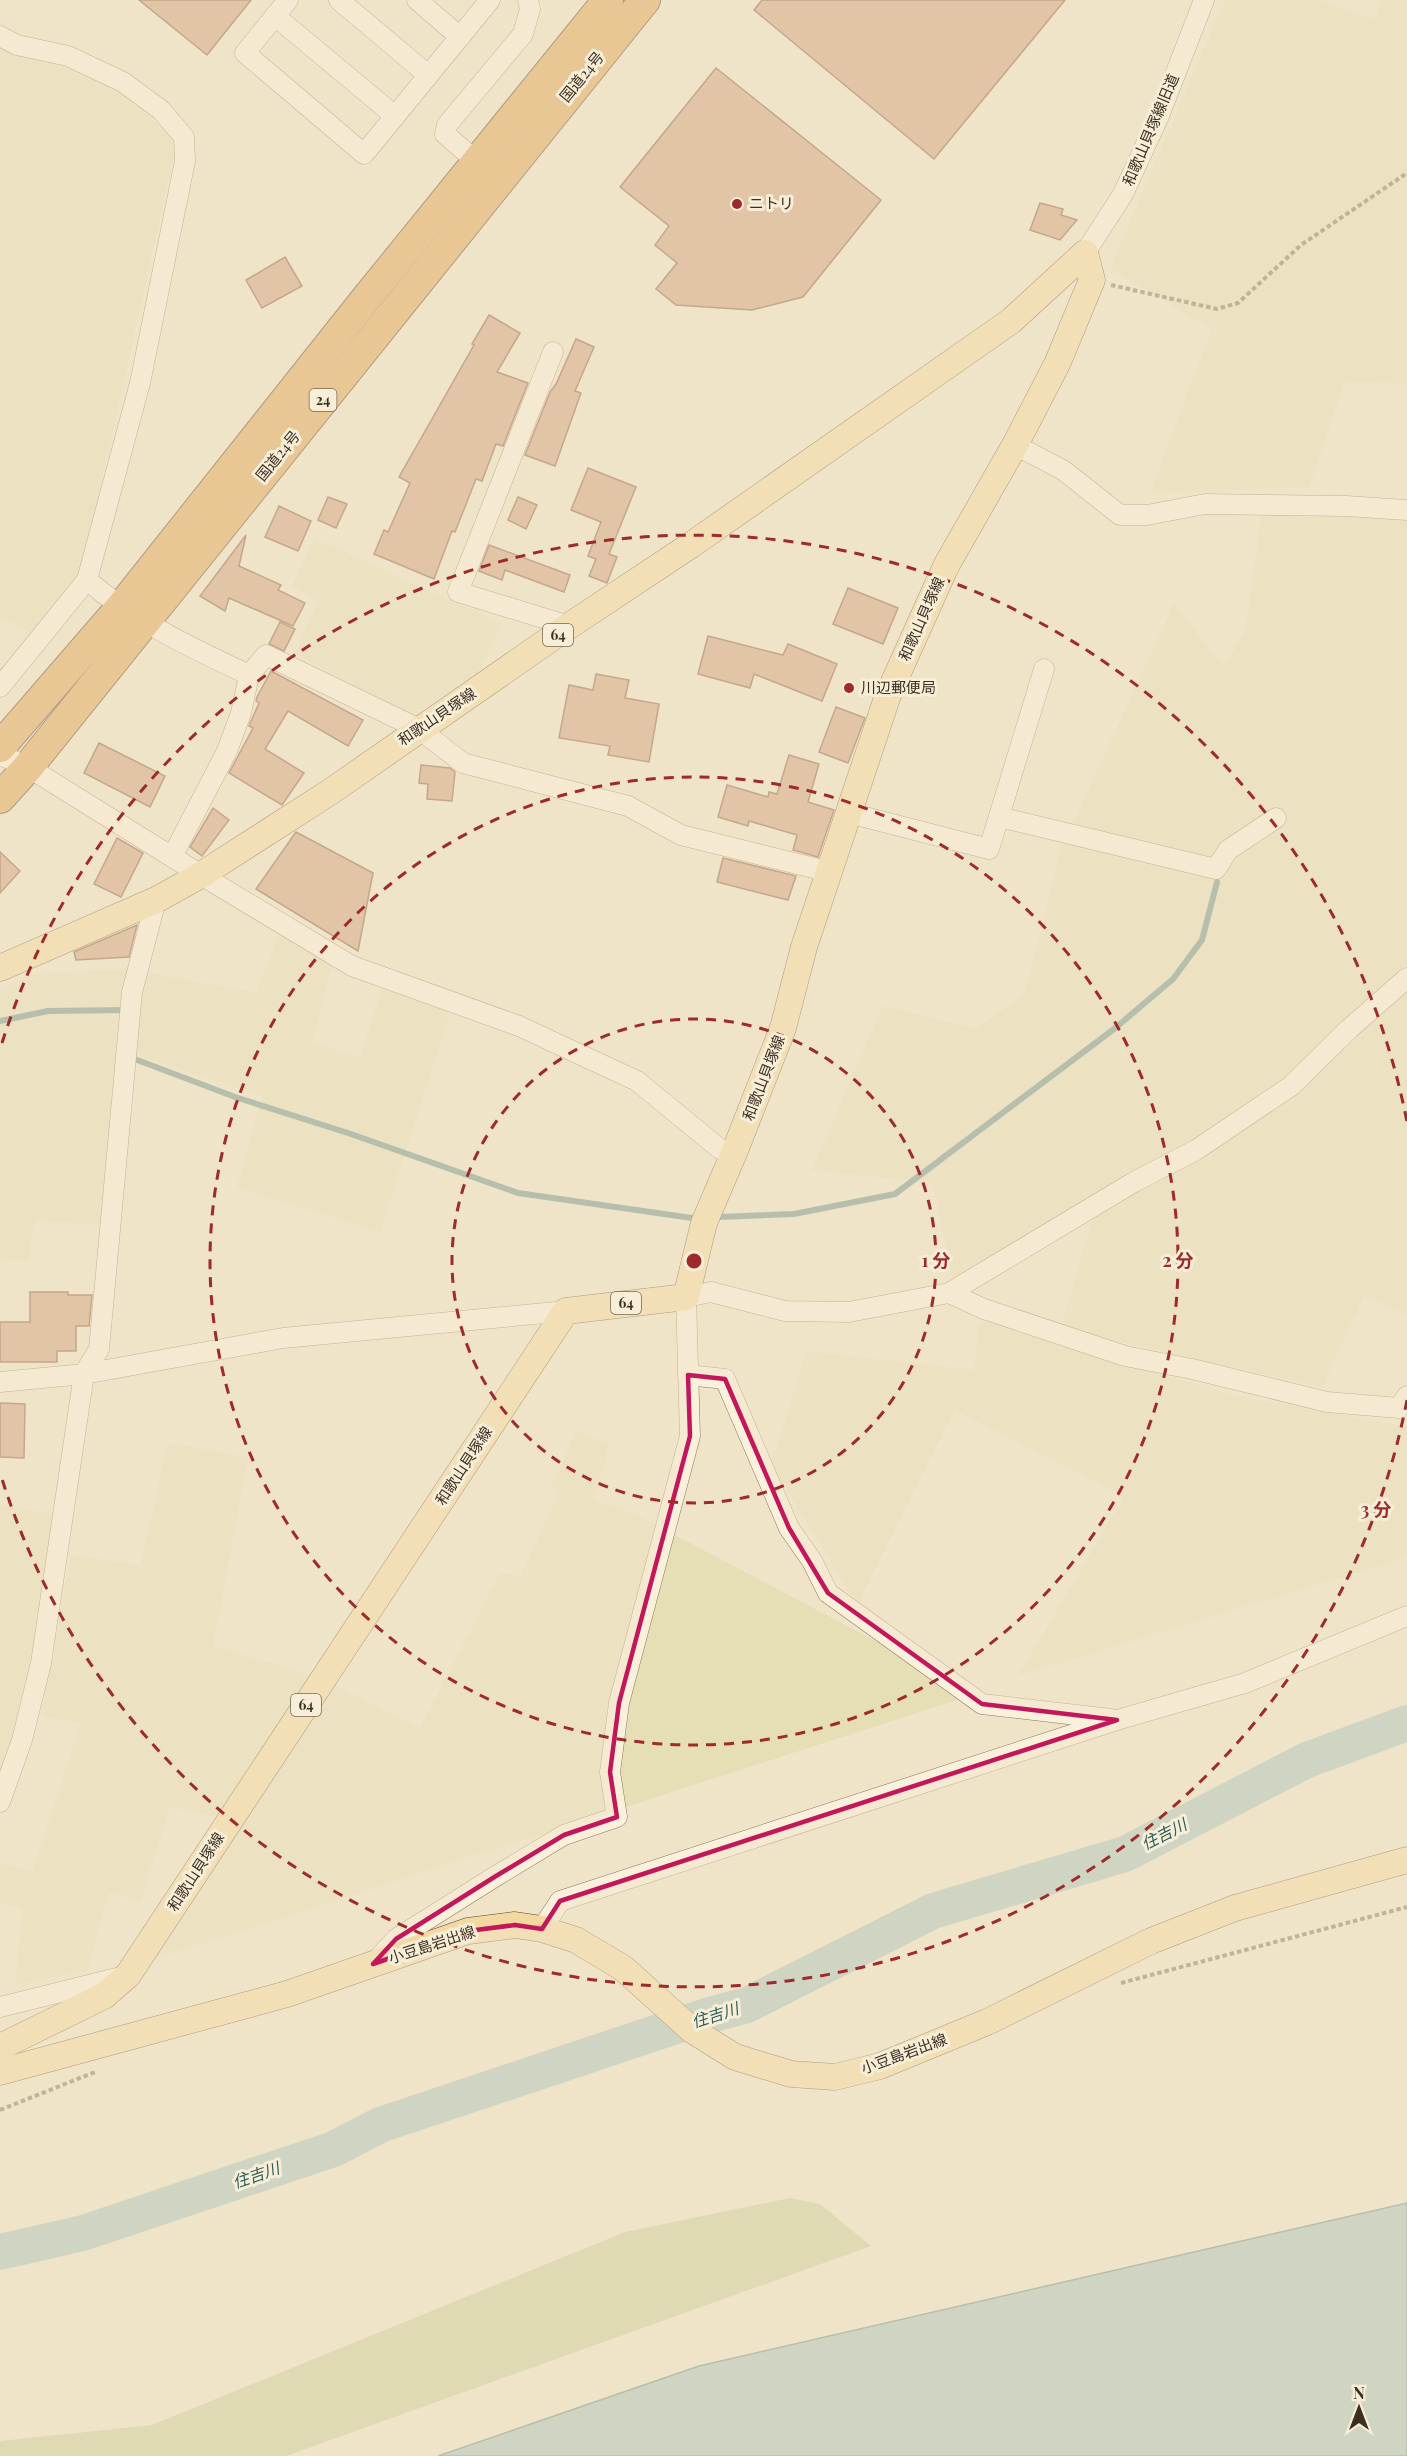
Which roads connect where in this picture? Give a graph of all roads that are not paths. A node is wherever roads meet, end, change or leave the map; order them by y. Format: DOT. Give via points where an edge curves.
graph roads {
  1 [pos="288,0"];
  2 [pos="339,0"];
  3 [pos="417,0"];
  4 [pos="490,0"];
  5 [pos="528,0"];
  6 [pos="608,0"];
  7 [pos="645,0"];
  8 [pos="1204,0"];
  9 [pos="275,16"];
  10 [pos="0,36"];
  11 [pos="460,37"];
  12 [pos="428,75"];
  13 [pos="395,116"];
  14 [pos="477,162"];
  15 [pos="1085,253"];
  16 [pos="553,352"];
  17 [pos="1015,445"];
  18 [pos="1407,510"];
  19 [pos="87,579"];
  20 [pos="134,613"];
  21 [pos="569,627"];
  22 [pos="1044,669"];
  23 [pos="249,675"];
  24 [pos="0,687"];
  25 [pos="419,729"];
  26 [pos="0,747"];
  27 [pos="0,755"];
  28 [pos="28,767"];
  29 [pos="0,798"];
  30 [pos="849,813"];
  31 [pos="999,817"];
  32 [pos="1276,818"];
  33 [pos="172,857"];
  34 [pos="830,872"];
  35 [pos="201,876"];
  36 [pos="156,900"];
  37 [pos="0,968"];
  38 [pos="1407,978"];
  39 [pos="734,1153"];
  40 [pos="949,1293"];
  41 [pos="686,1297"];
  42 [pos="566,1311"];
  43 [pos="84,1374"];
  44 [pos="688,1375"];
  45 [pos="0,1382"];
  46 [pos="1407,1396"];
  47 [pos="1407,1616"];
  48 [pos="1118,1720"];
  49 [pos="0,1802"];
  50 [pos="1407,1860"];
  51 [pos="542,1929"];
  52 [pos="373,1964"];
  53 [pos="128,1975"];
  54 [pos="0,2007"];
  55 [pos="0,2047"];
  56 [pos="0,2072"];
  1 -- 9 [label="street"];
  2 -- 12 [label="street"];
  3 -- 11 [label="street"];
  4 -- 11 [label="street"];
  5 -- 14 [label="street" via="530,9 523,34 447,125 445,134"];
  6 -- 14 [label="highway, 国道24号 / 24"];
  7 -- 20 [label="highway, 国道24号 / 24"];
  8 -- 15 [label="street, 和歌山貝塚線旧道" via="1159,116 1123,194"];
  9 -- 13 [label="street"];
  9 -- 13 [label="street" via="245,53 364,154"];
  10 -- 19 [label="street" via="17,45 68,56 123,81 161,110 184,137 185,161 147,351"];
  11 -- 12 [label="street"];
  12 -- 13 [label="street"];
  14 -- 20 [label="highway, 国道24号 / 24"];
  15 -- 17 [label="main road, 和歌山貝塚線" via="1092,279 1057,364"];
  15 -- 21 [label="main road, 和歌山貝塚線 / 64" via="1011,321"];
  16 -- 21 [label="street" via="458,592"];
  17 -- 18 [label="street" via="1063,470 1120,515 1147,515 1205,504"];
  17 -- 30 [label="main road, 和歌山貝塚線" via="941,577 888,695"];
  19 -- 20 [label="street"];
  19 -- 24 [label="street"];
  20 -- 23 [label="street" via="172,638"];
  20 -- 26 [label="highway, 国道24号 / 24"];
  20 -- 28 [label="highway, 国道24号 / 24"];
  21 -- 25 [label="main road, 和歌山貝塚線 / 64"];
  22 -- 31 [label="street"];
  23 -- 25 [label="street" via="266,655"];
  23 -- 33 [label="street" via="242,713 227,751"];
  25 -- 34 [label="street" via="463,763 628,806 681,835"];
  25 -- 35 [label="main road, 和歌山貝塚線 / 64"];
  27 -- 28 [label="street"];
  28 -- 29 [label="highway, 国道24号 / 24"];
  28 -- 33 [label="street"];
  30 -- 31 [label="street" via="989,849"];
  30 -- 34 [label="main road, 和歌山貝塚線"];
  31 -- 32 [label="street" via="1216,869 1228,850"];
  33 -- 35 [label="street"];
  34 -- 39 [label="main road, 和歌山貝塚線" via="804,947 783,1028"];
  35 -- 36 [label="main road, 和歌山貝塚線 / 64"];
  35 -- 39 [label="street" via="351,966 519,1026 637,1081 720,1149"];
  36 -- 37 [label="main road, 和歌山貝塚線 / 64"];
  36 -- 43 [label="street" via="132,992 99,1349"];
  38 -- 40 [label="street" via="1281,1092 1196,1150 1134,1182"];
  39 -- 41 [label="main road, 和歌山貝塚線" via="704,1223"];
  40 -- 41 [label="street" via="849,1312 785,1311 711,1292"];
  40 -- 46 [label="street" via="984,1309 1125,1356 1327,1402 1399,1408"];
  41 -- 42 [label="main road, 64"];
  41 -- 44 [label="street"];
  42 -- 43 [label="street" via="283,1338"];
  42 -- 53 [label="main road, 和歌山貝塚線 / 64"];
  43 -- 45 [label="street"];
  43 -- 49 [label="street" via="41,1664 22,1740"];
  44 -- 48 [label="street" via="725,1378 789,1528 828,1593 982,1704"];
  44 -- 52 [label="street" via="690,1436 619,1703 610,1773 617,1817 564,1835 396,1939"];
  47 -- 48 [label="street" via="1245,1683"];
  48 -- 51 [label="street" via="560,1901"];
  50 -- 51 [label="main road, 小豆島岩出線" via="1235,1908 1151,1941 987,2022 880,2066 835,2077 791,2074 735,2057 692,2030 623,1968 576,1940"];
  51 -- 52 [label="main road, 小豆島岩出線" via="515,1924 468,1931"];
  52 -- 56 [label="main road, 小豆島岩出線" via="287,1994"];
  53 -- 54 [label="street"];
  53 -- 55 [label="main road, 和歌山貝塚線 / 64" via="104,1996"];
}
